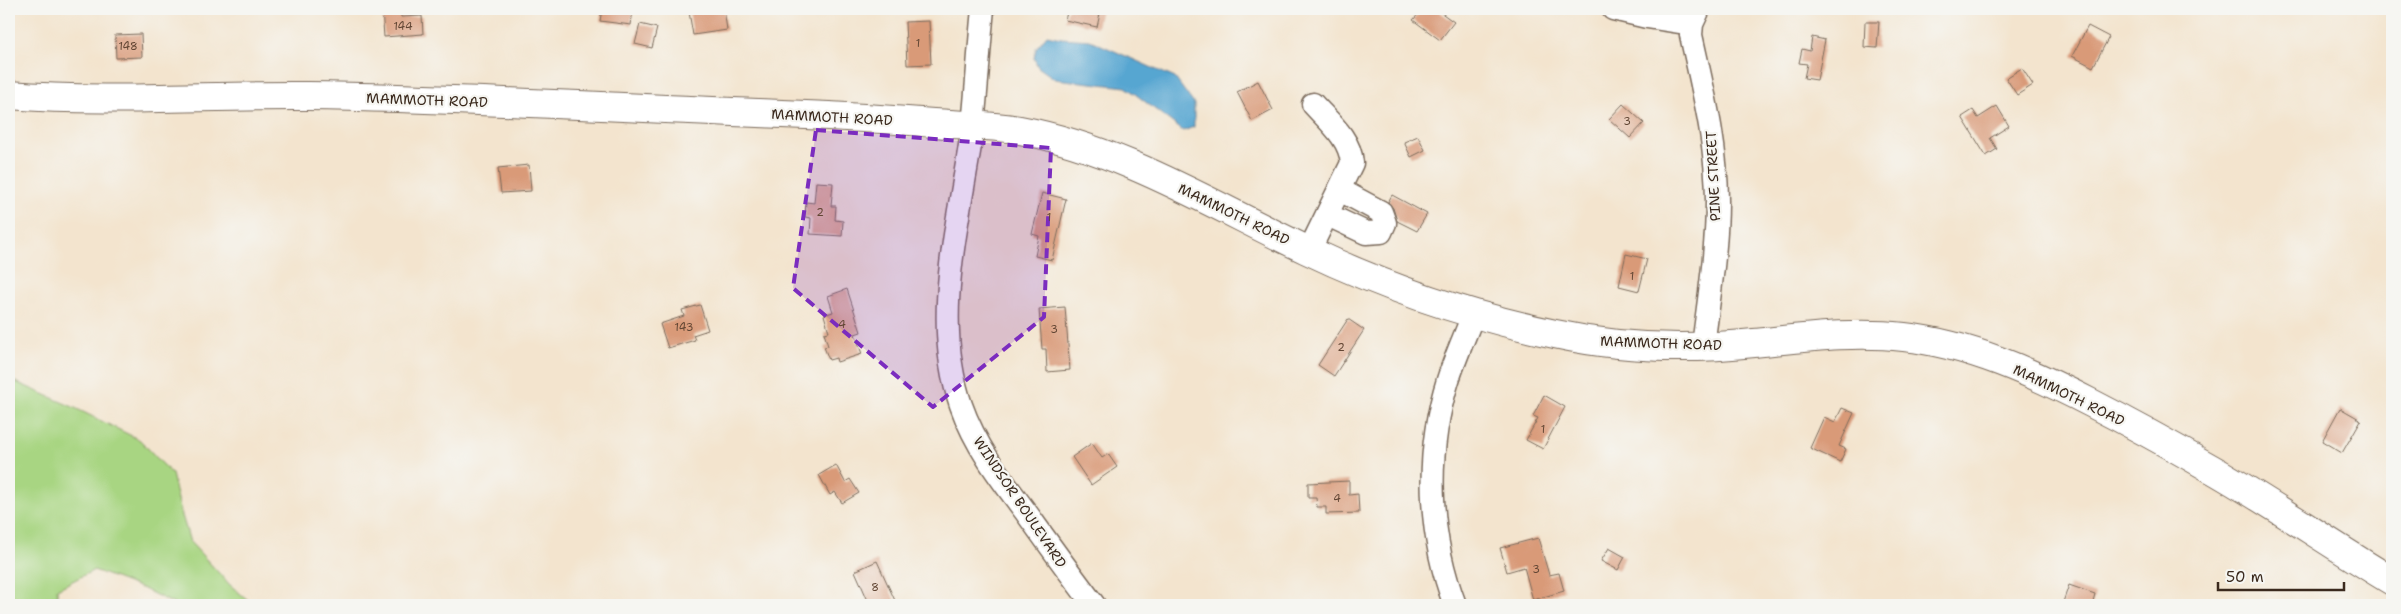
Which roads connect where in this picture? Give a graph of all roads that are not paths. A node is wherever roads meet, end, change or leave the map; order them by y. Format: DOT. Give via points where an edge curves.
graph roads {
  1 [pos="983,9"];
  2 [pos="1613,9"];
  3 [pos="1696,16"];
  4 [pos="9,95"];
  5 [pos="1313,104"];
  6 [pos="972,125"];
  7 [pos="1340,190"];
  8 [pos="1328,215"];
  9 [pos="1309,251"];
  10 [pos="1473,315"];
  11 [pos="1703,346"];
  12 [pos="2392,581"];
  13 [pos="1094,605"];
  14 [pos="1455,605"];
  1 -- 6 [label="street, WINDSOR BOULEVARD"];
  2 -- 3 [label="street" via="1629,14"];
  3 -- 11 [label="street, PINE STREET" via="1691,35 1712,131 1717,200"];
  4 -- 6 [label="main road, MAMMOTH ROAD" via="94,100 312,96 841,116"];
  5 -- 7 [label="street" via="1347,142 1351,151 1352,164"];
  6 -- 9 [label="main road, MAMMOTH ROAD" via="1054,137 1093,150"];
  6 -- 13 [label="street, WINDSOR BOULEVARD" via="953,254 948,343 953,377 974,436"];
  7 -- 8 [label="street"];
  7 -- 8 [label="street" via="1381,212 1385,223 1381,232 1366,233"];
  8 -- 9 [label="street"];
  9 -- 10 [label="main road, MAMMOTH ROAD" via="1364,276"];
  10 -- 11 [label="main road, MAMMOTH ROAD" via="1590,340"];
  10 -- 14 [label="street" via="1448,379 1434,439 1432,471 1436,534"];
  11 -- 12 [label="main road, MAMMOTH ROAD" via="1876,334 1928,340 1986,356 2054,384 2215,470"];
}
